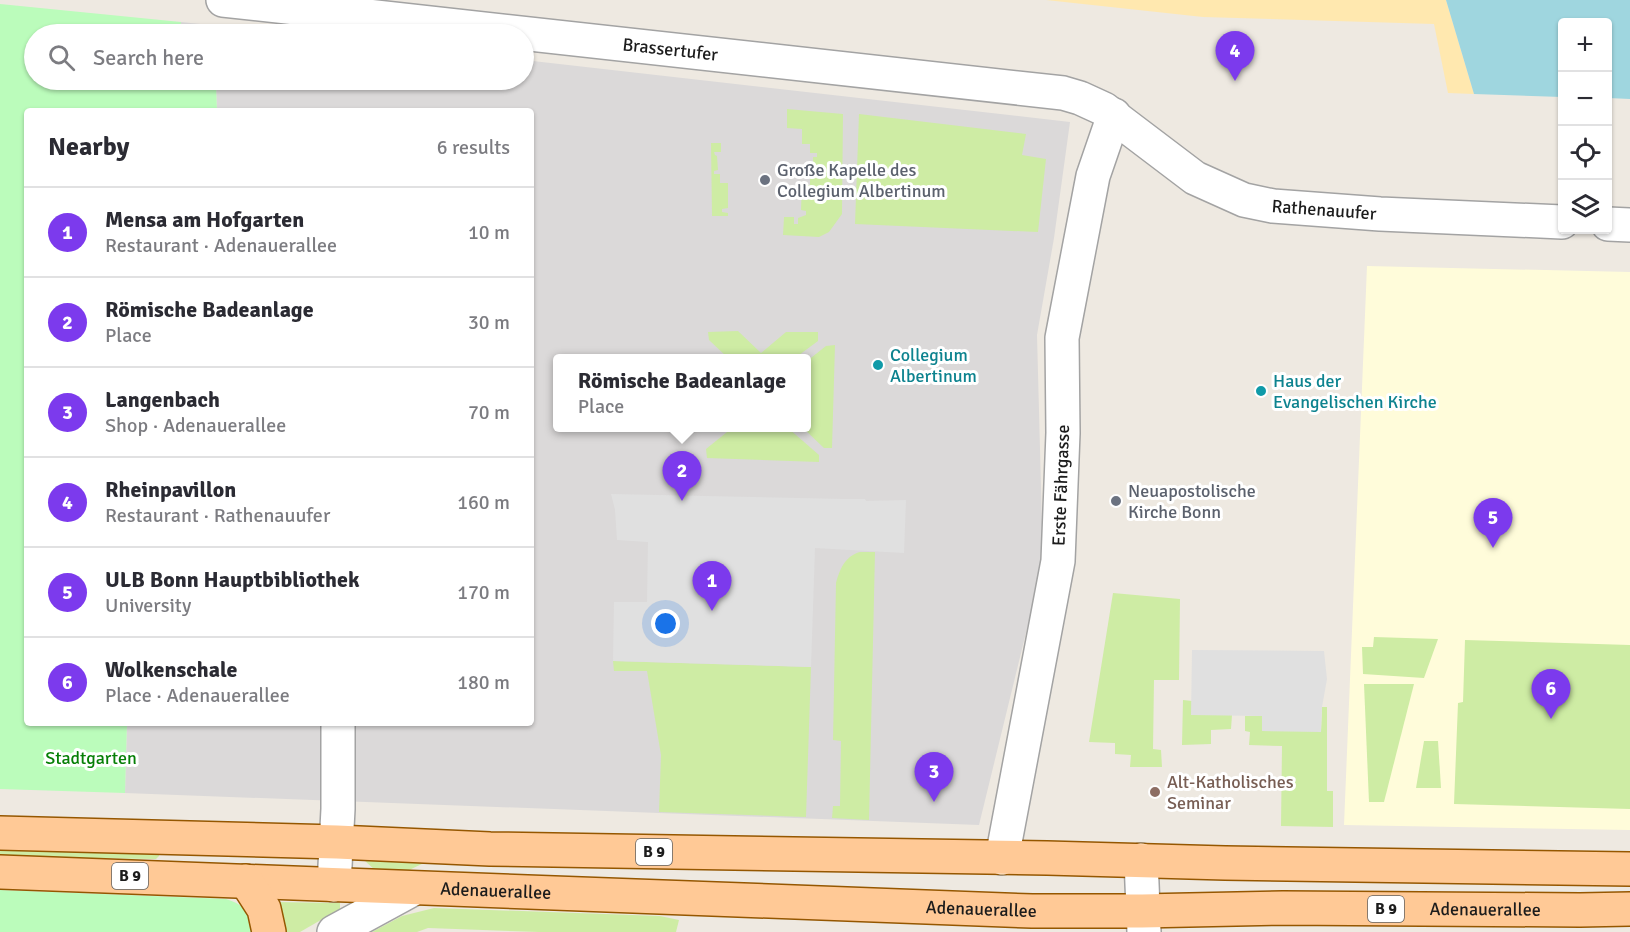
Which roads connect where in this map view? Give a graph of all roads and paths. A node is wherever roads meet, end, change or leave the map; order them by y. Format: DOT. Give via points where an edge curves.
graph roads {
  1 [pos="223,0"];
  2 [pos="440,24"];
  3 [pos="534,34"];
  4 [pos="1114,115"];
  5 [pos="1558,222"];
  6 [pos="1612,224"];
  7 [pos="1630,225"];
  8 [pos="338,726"];
  9 [pos="0,833"];
  10 [pos="337,842"];
  11 [pos="489,849"];
  12 [pos="1002,858"];
  13 [pos="1141,860"];
  14 [pos="1630,869"];
  15 [pos="0,872"];
  16 [pos="246,880"];
  17 [pos="334,885"];
  18 [pos="413,889"];
  19 [pos="1630,909"];
  20 [pos="1143,922"];
  21 [pos="269,932"];
  22 [pos="334,932"];
  1 -- 2 [label="street, Brassertufer"];
  3 -- 4 [label="street, Brassertufer" via="1063,93 1092,102"];
  4 -- 5 [label="street, Rathenauufer" via="1195,178 1244,201 1380,214"];
  4 -- 12 [label="street, Erste Fährgasse" via="1093,176 1062,338 1058,561"];
  6 -- 7 [label="street"];
  8 -- 10 [label="street"];
  9 -- 10 [label="main road, B 9"];
  10 -- 11 [label="main road, B 9"];
  10 -- 17 [label="street"];
  11 -- 12 [label="main road, B 9"];
  11 -- 18 [label="main road"];
  12 -- 13 [label="main road, B 9"];
  13 -- 14 [label="main road, B 9"];
  13 -- 20 [label="street"];
  15 -- 16 [label="main road, Adenauerallee / B 9"];
  16 -- 17 [label="main road, Adenauerallee / B 9"];
  16 -- 21 [label="main road" via="264,909"];
  17 -- 18 [label="main road, Adenauerallee / B 9"];
  18 -- 20 [label="main road, Adenauerallee / B 9" via="1032,911"];
  18 -- 22 [label="street"];
  19 -- 20 [label="main road, Adenauerallee / B 9" via="1283,908"];
}
